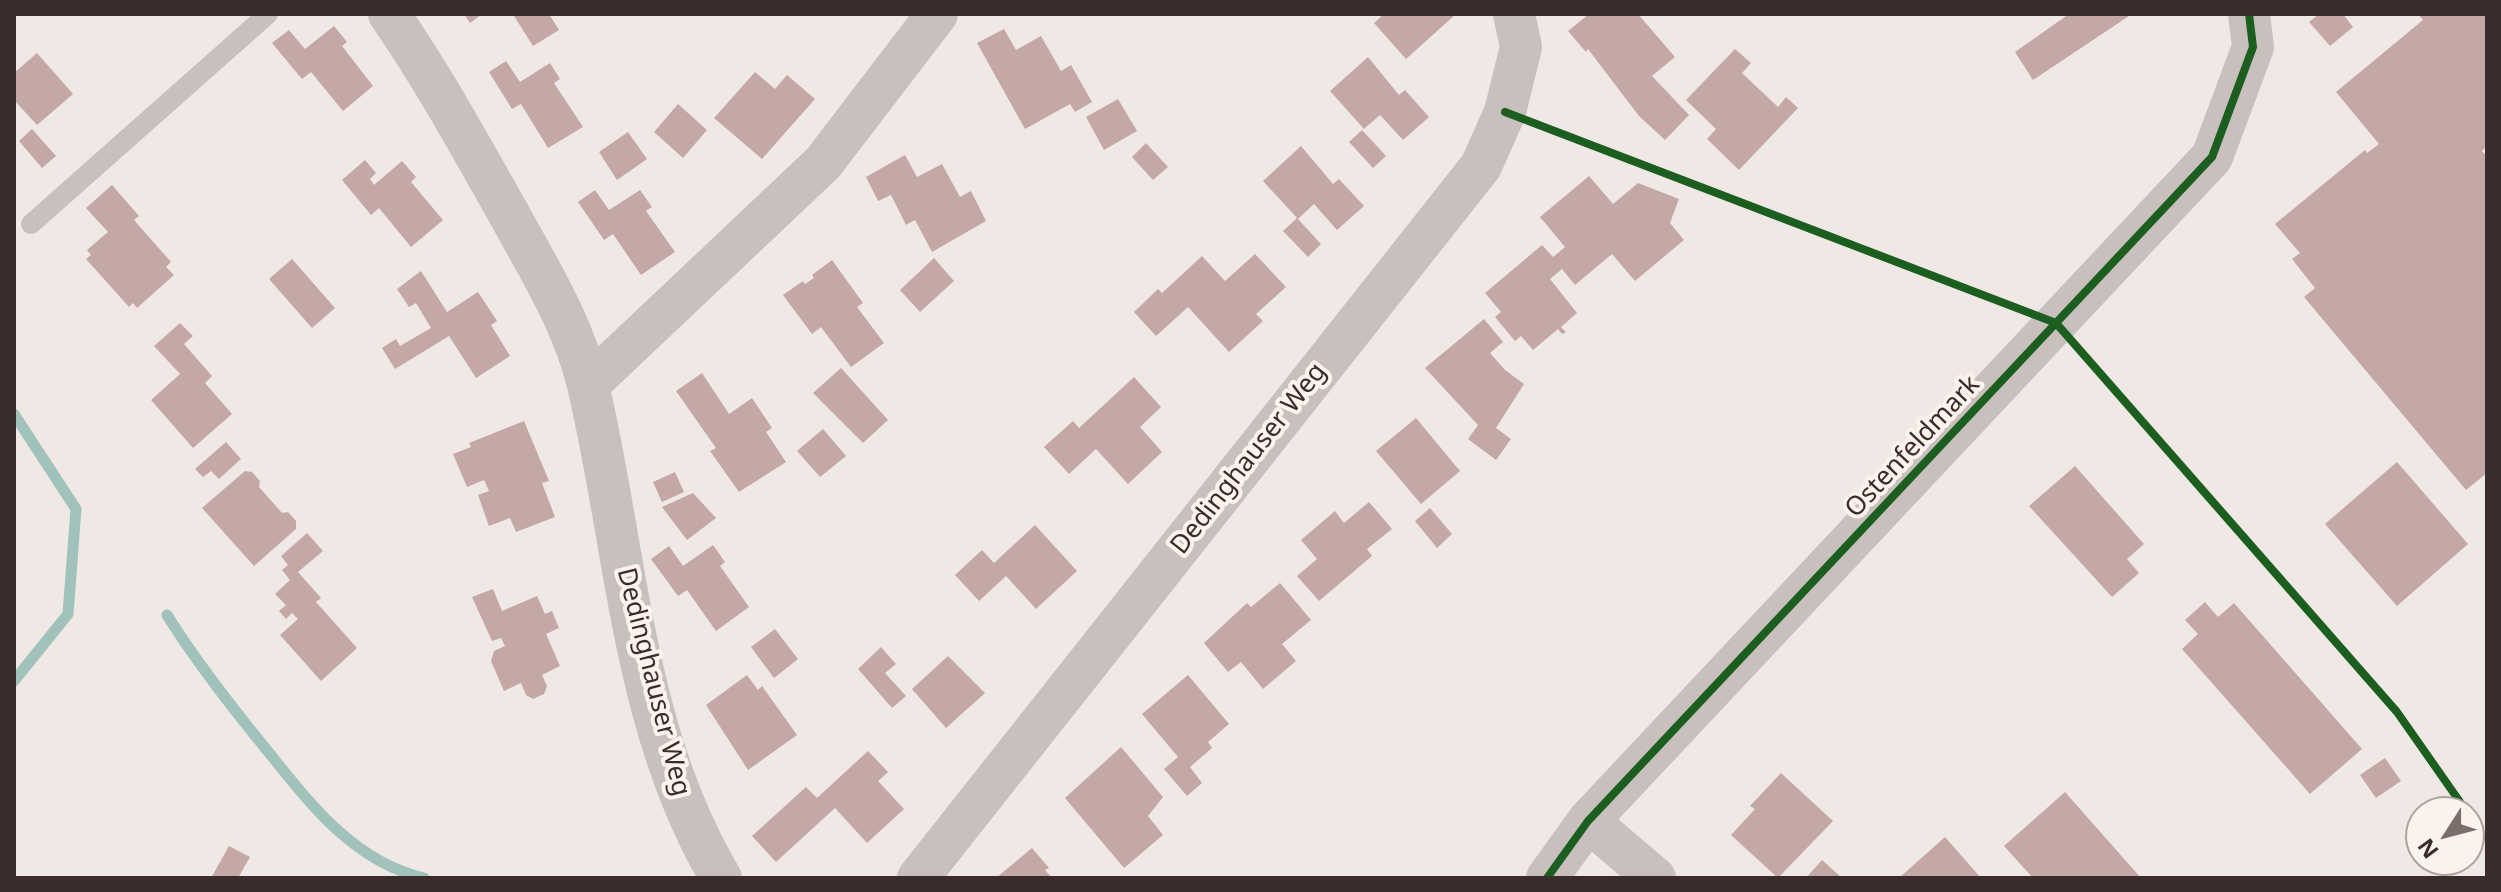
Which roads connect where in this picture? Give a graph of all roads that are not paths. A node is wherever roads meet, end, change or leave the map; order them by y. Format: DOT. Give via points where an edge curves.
graph roads {
  1 [pos="268,14"];
  2 [pos="389,14"];
  3 [pos="937,14"];
  4 [pos="1514,14"];
  5 [pos="2249,14"];
  6 [pos="31,224"];
  7 [pos="588,385"];
  8 [pos="1588,821"];
  9 [pos="721,878"];
  10 [pos="918,878"];
  11 [pos="1547,878"];
  12 [pos="1655,878"];
  1 -- 6 [label="lane"];
  2 -- 7 [label="street, Dedinghauser Weg" via="432,75 570,326"];
  3 -- 7 [label="street" via="823,163"];
  4 -- 10 [label="street, Dedinghauser Weg" via="1521,47 1505,112 1481,166"];
  5 -- 8 [label="street, Ostenfeldmark" via="2253,47 2212,157"];
  7 -- 9 [label="street, Dedinghauser Weg" via="641,659 670,773 697,838"];
  8 -- 11 [label="street, Ostenfeldmark"];
  8 -- 12 [label="street"];
}
